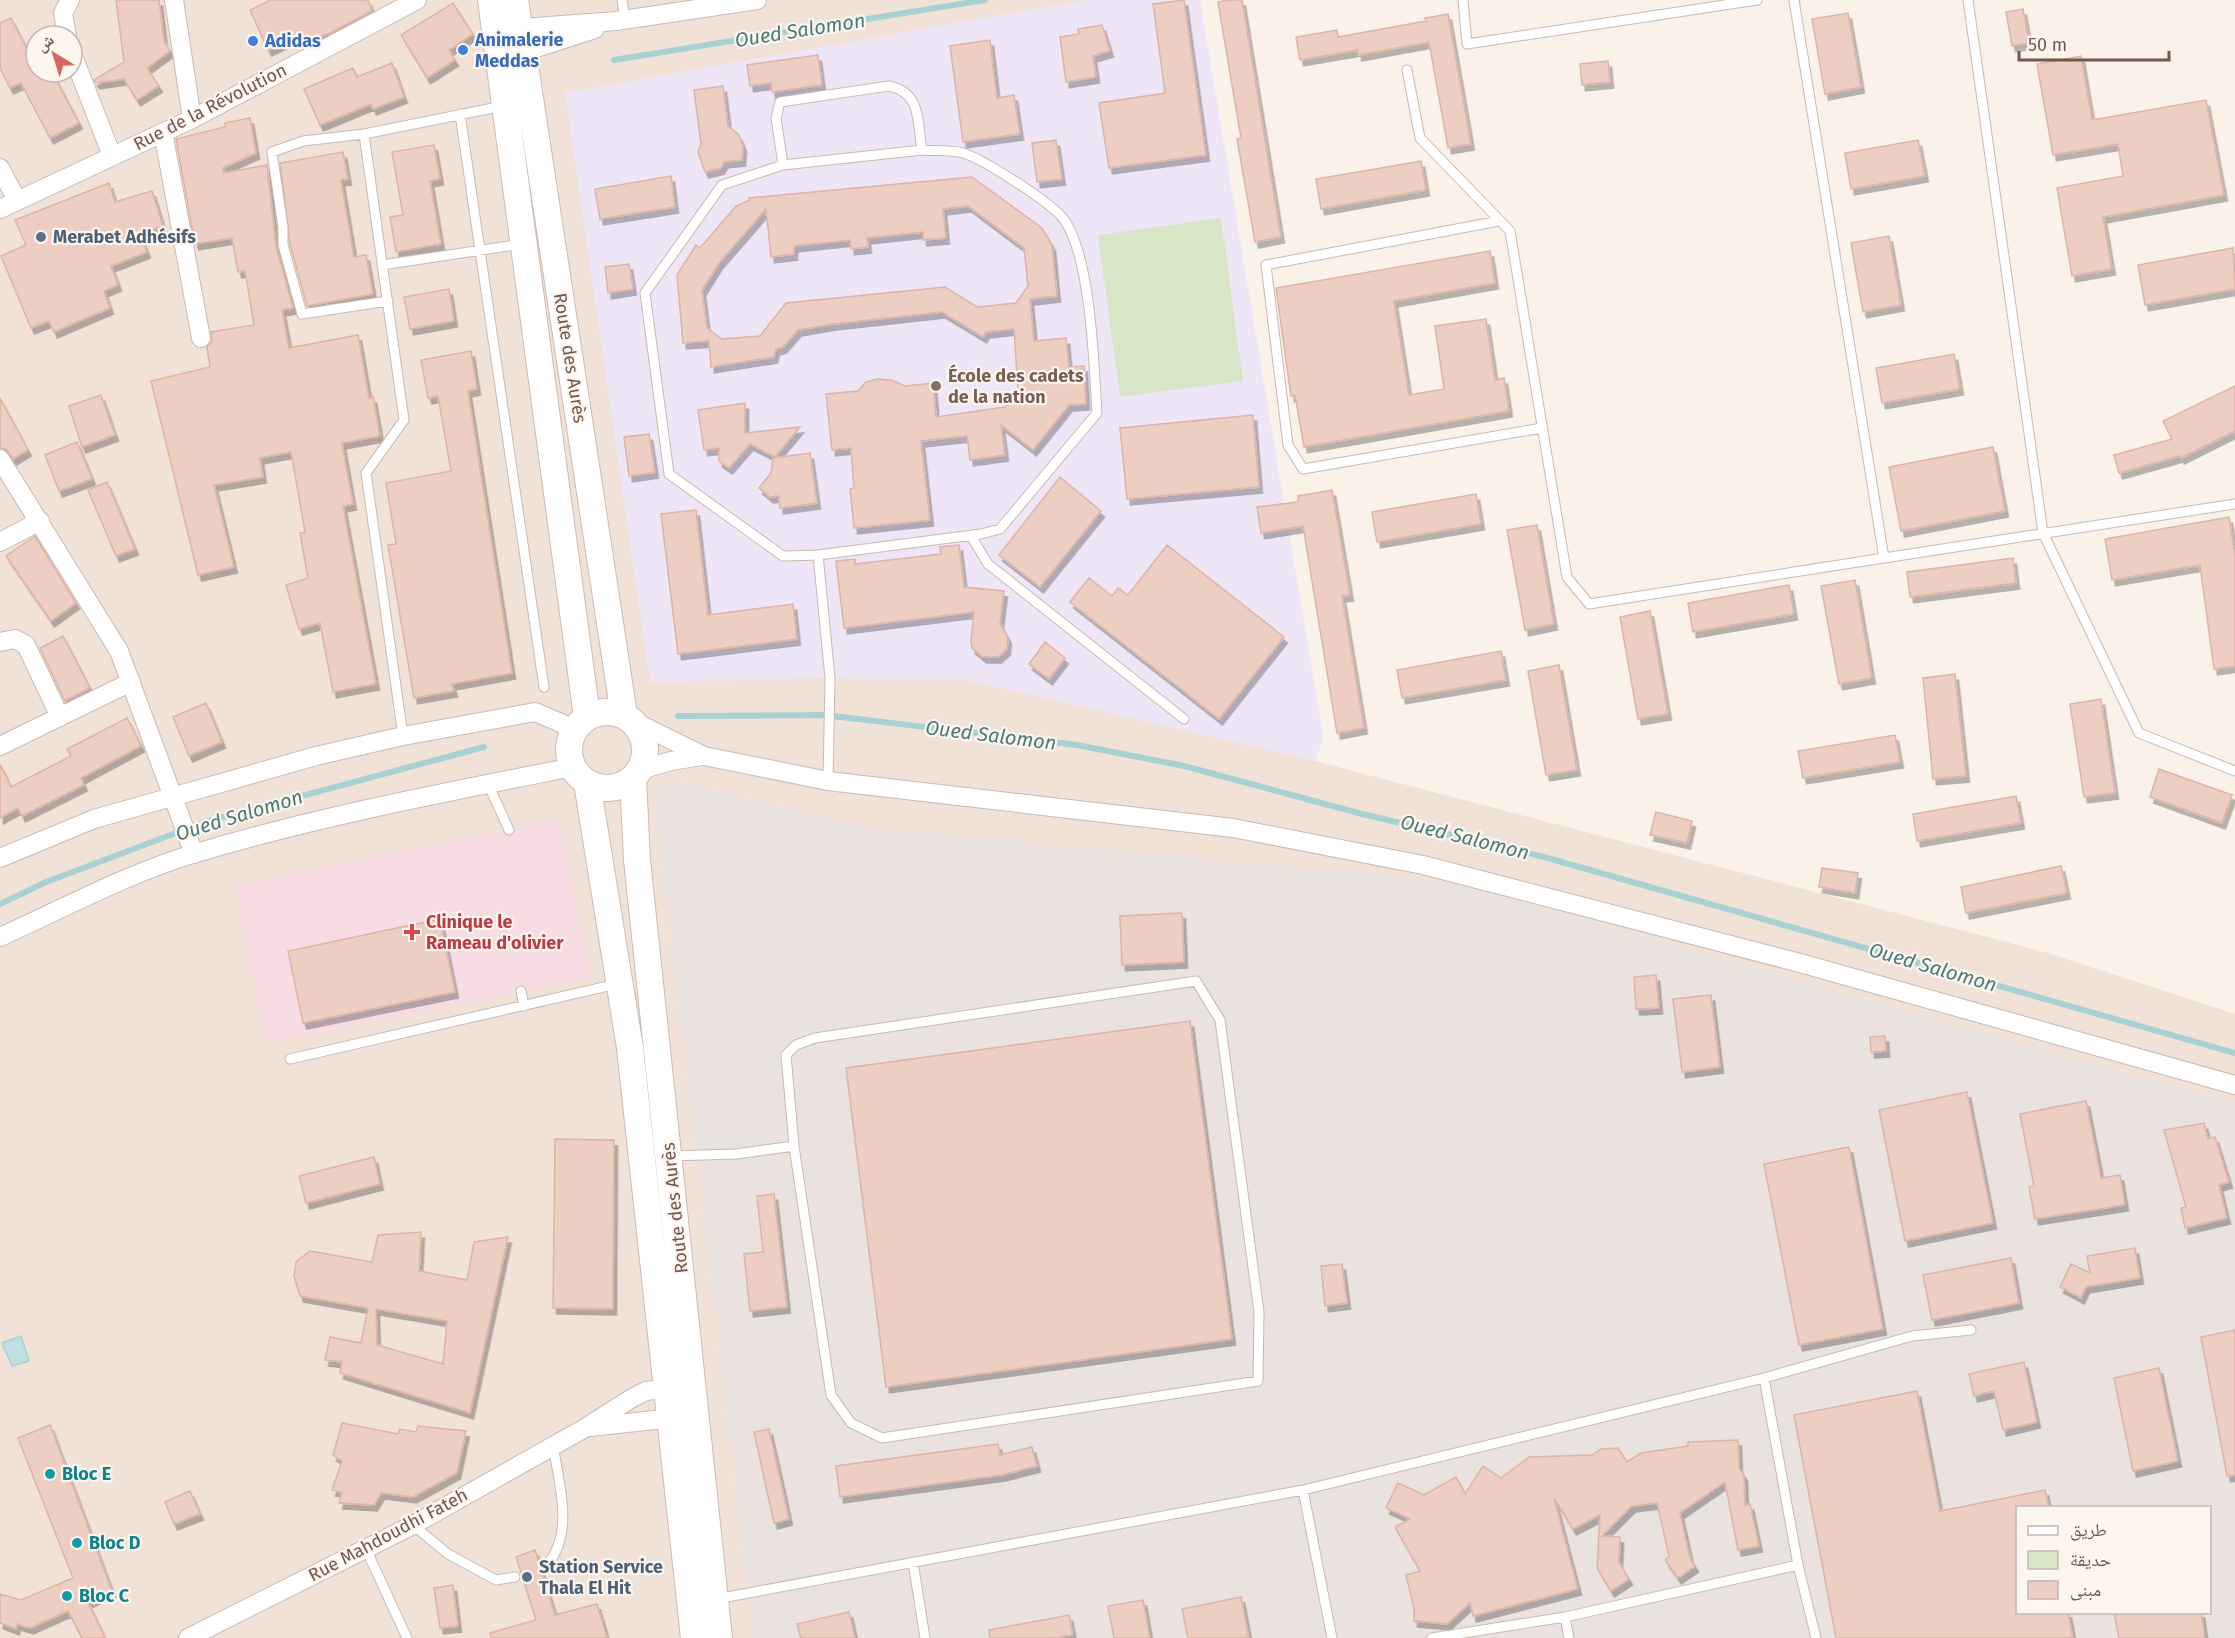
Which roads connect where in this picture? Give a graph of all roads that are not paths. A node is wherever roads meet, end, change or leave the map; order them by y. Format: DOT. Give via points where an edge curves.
graph roads {
  1 [pos="70,0"];
  2 [pos="174,0"];
  3 [pos="417,0"];
  4 [pos="491,0"];
  5 [pos="515,0"];
  6 [pos="622,0"];
  7 [pos="757,0"];
  8 [pos="1463,0"];
  9 [pos="1757,0"];
  10 [pos="1794,0"];
  11 [pos="1968,0"];
  12 [pos="625,20"];
  13 [pos="65,24"];
  14 [pos="509,41"];
  15 [pos="1407,70"];
  16 [pos="84,84"];
  17 [pos="518,104"];
  18 [pos="460,114"];
  19 [pos="192,119"];
  20 [pos="163,132"];
  21 [pos="364,134"];
  22 [pos="922,150"];
  23 [pos="112,156"];
  24 [pos="783,165"];
  25 [pos="0,168"];
  26 [pos="17,200"];
  27 [pos="0,209"];
  28 [pos="1499,220"];
  29 [pos="523,244"];
  30 [pos="479,251"];
  31 [pos="382,265"];
  32 [pos="387,301"];
  33 [pos="201,338"];
  34 [pos="1542,428"];
  35 [pos="0,459"];
  36 [pos="2235,504"];
  37 [pos="40,521"];
  38 [pos="2043,533"];
  39 [pos="971,536"];
  40 [pos="0,542"];
  41 [pos="818,555"];
  42 [pos="1884,558"];
  43 [pos="0,642"];
  44 [pos="131,682"];
  45 [pos="544,687"];
  46 [pos="60,717"];
  47 [pos="629,718"];
  48 [pos="1184,719"];
  49 [pos="581,723"];
  50 [pos="403,736"];
  51 [pos="0,746"];
  52 [pos="704,756"];
  53 [pos="2235,771"];
  54 [pos="636,774"];
  55 [pos="580,775"];
  56 [pos="828,781"];
  57 [pos="488,784"];
  58 [pos="175,795"];
  59 [pos="509,830"];
  60 [pos="194,854"];
  61 [pos="0,858"];
  62 [pos="0,937"];
  63 [pos="620,984"];
  64 [pos="521,992"];
  65 [pos="524,1006"];
  66 [pos="290,1059"];
  67 [pos="2235,1085"];
  68 [pos="794,1146"];
  69 [pos="669,1156"];
  70 [pos="1971,1330"];
  71 [pos="1764,1377"];
  72 [pos="694,1385"];
  73 [pos="669,1389"];
  74 [pos="698,1415"];
  75 [pos="673,1418"];
  76 [pos="585,1428"];
  77 [pos="553,1445"];
  78 [pos="1303,1490"];
  79 [pos="413,1525"];
  80 [pos="366,1549"];
  81 [pos="913,1562"];
  82 [pos="1798,1565"];
  83 [pos="546,1566"];
  84 [pos="515,1577"];
  85 [pos="716,1599"];
  86 [pos="1565,1617"];
  87 [pos="188,1638"];
  88 [pos="407,1638"];
  89 [pos="694,1638"];
  90 [pos="719,1638"];
  91 [pos="926,1638"];
  92 [pos="1332,1638"];
  93 [pos="1432,1638"];
  94 [pos="1569,1638"];
  95 [pos="1816,1638"];
  1 -- 13 [label="street" via="63,13"];
  2 -- 19 [label="street"];
  3 -- 19 [label="street, Rue de la Révolution"];
  4 -- 14 [label="street, Route des Aurès"];
  5 -- 14 [label="street, Route des Aurès"];
  6 -- 12 [label="lane"];
  7 -- 12 [label="street"];
  8 -- 9 [label="lane" via="1467,44"];
  10 -- 42 [label="lane"];
  11 -- 38 [label="lane"];
  12 -- 14 [label="street"];
  12 -- 14 [label="street"];
  14 -- 17 [label="street, Route des Aurès"];
  15 -- 28 [label="lane" via="1420,138"];
  16 -- 23 [label="street"];
  17 -- 18 [label="lane"];
  17 -- 29 [label="street, Route des Aurès"];
  17 -- 47 [label="street, Route des Aurès"];
  18 -- 21 [label="lane"];
  18 -- 30 [label="lane"];
  19 -- 20 [label="street, Rue de la Révolution"];
  20 -- 23 [label="street, Rue de la Révolution"];
  20 -- 33 [label="street"];
  21 -- 31 [label="lane"];
  21 -- 32 [label="lane" via="303,141 272,152 282,245 302,314"];
  22 -- 24 [label="lane"];
  22 -- 24 [label="lane" via="913,100 903,89 889,86 780,102 776,118"];
  22 -- 39 [label="lane" via="961,153 988,164 1065,220 1079,257 1091,330 1097,413 1000,529"];
  23 -- 26 [label="street, Rue de la Révolution"];
  24 -- 41 [label="lane" via="722,185 645,293 669,474 783,556"];
  25 -- 26 [label="street"];
  26 -- 27 [label="street, Rue de la Révolution"];
  28 -- 34 [label="lane" via="1510,231"];
  28 -- 34 [label="lane" via="1266,265 1288,445 1303,469"];
  29 -- 30 [label="lane"];
  29 -- 49 [label="street, Route des Aurès"];
  30 -- 31 [label="lane"];
  30 -- 45 [label="lane"];
  31 -- 32 [label="lane"];
  32 -- 50 [label="lane" via="404,420 366,473"];
  34 -- 42 [label="lane" via="1567,577 1588,604"];
  35 -- 37 [label="street"];
  36 -- 38 [label="lane"];
  37 -- 40 [label="street"];
  37 -- 44 [label="street" via="119,651"];
  38 -- 42 [label="lane"];
  38 -- 53 [label="lane" via="2139,733"];
  39 -- 41 [label="lane"];
  39 -- 48 [label="lane" via="988,564"];
  41 -- 56 [label="lane" via="830,690"];
  43 -- 46 [label="street" via="15,639 26,645"];
  44 -- 46 [label="street"];
  44 -- 58 [label="street"];
  46 -- 51 [label="street"];
  47 -- 49 [label="street" via="606,712"];
  47 -- 52 [label="street"];
  47 -- 54 [label="street" via="640,730 646,750"];
  49 -- 50 [label="street" via="536,712"];
  49 -- 55 [label="street" via="569,748"];
  50 -- 58 [label="street"];
  52 -- 54 [label="street" via="671,761"];
  52 -- 56 [label="street"];
  54 -- 55 [label="street" via="611,788"];
  54 -- 69 [label="street, Route des Aurès" via="634,832"];
  55 -- 57 [label="street"];
  55 -- 63 [label="street, Route des Aurès"];
  56 -- 67 [label="street" via="1166,819 1365,852 1800,963"];
  57 -- 59 [label="lane"];
  57 -- 60 [label="street" via="324,819"];
  58 -- 60 [label="street"];
  58 -- 61 [label="street" via="94,819"];
  60 -- 62 [label="street"];
  63 -- 65 [label="lane"];
  63 -- 73 [label="street, Route des Aurès"];
  64 -- 65 [label="lane"];
  65 -- 66 [label="lane"];
  68 -- 68 [label="lane" via="831,1395 851,1423 882,1438 1258,1381 1260,1312 1220,1020 1196,981 815,1038 796,1045 786,1055"];
  68 -- 69 [label="lane" via="736,1154"];
  69 -- 72 [label="street, Route des Aurès"];
  70 -- 71 [label="lane" via="1912,1336"];
  71 -- 78 [label="lane"];
  71 -- 82 [label="lane"];
  72 -- 73 [label="street, Rue Mahdoudhi Fateh"];
  72 -- 74 [label="street, Route des Aurès"];
  73 -- 75 [label="street, Route des Aurès"];
  73 -- 76 [label="street, Rue Mahdoudhi Fateh" via="639,1394"];
  74 -- 75 [label="street, Rue Mahdoudhi Fateh"];
  74 -- 85 [label="street, Route des Aurès"];
  75 -- 76 [label="street, Rue Mahdoudhi Fateh"];
  75 -- 89 [label="street, Route des Aurès"];
  76 -- 77 [label="street, Rue Mahdoudhi Fateh"];
  77 -- 79 [label="street, Rue Mahdoudhi Fateh"];
  77 -- 83 [label="lane" via="564,1523 557,1555"];
  78 -- 81 [label="lane"];
  78 -- 92 [label="lane"];
  79 -- 80 [label="street, Rue Mahdoudhi Fateh"];
  79 -- 84 [label="lane" via="448,1554 496,1580"];
  80 -- 87 [label="street, Rue Mahdoudhi Fateh"];
  80 -- 88 [label="lane"];
  81 -- 85 [label="lane"];
  81 -- 91 [label="lane"];
  82 -- 86 [label="lane"];
  82 -- 95 [label="lane"];
  85 -- 90 [label="street, Route des Aurès"];
  86 -- 93 [label="lane"];
  86 -- 94 [label="lane"];
}
